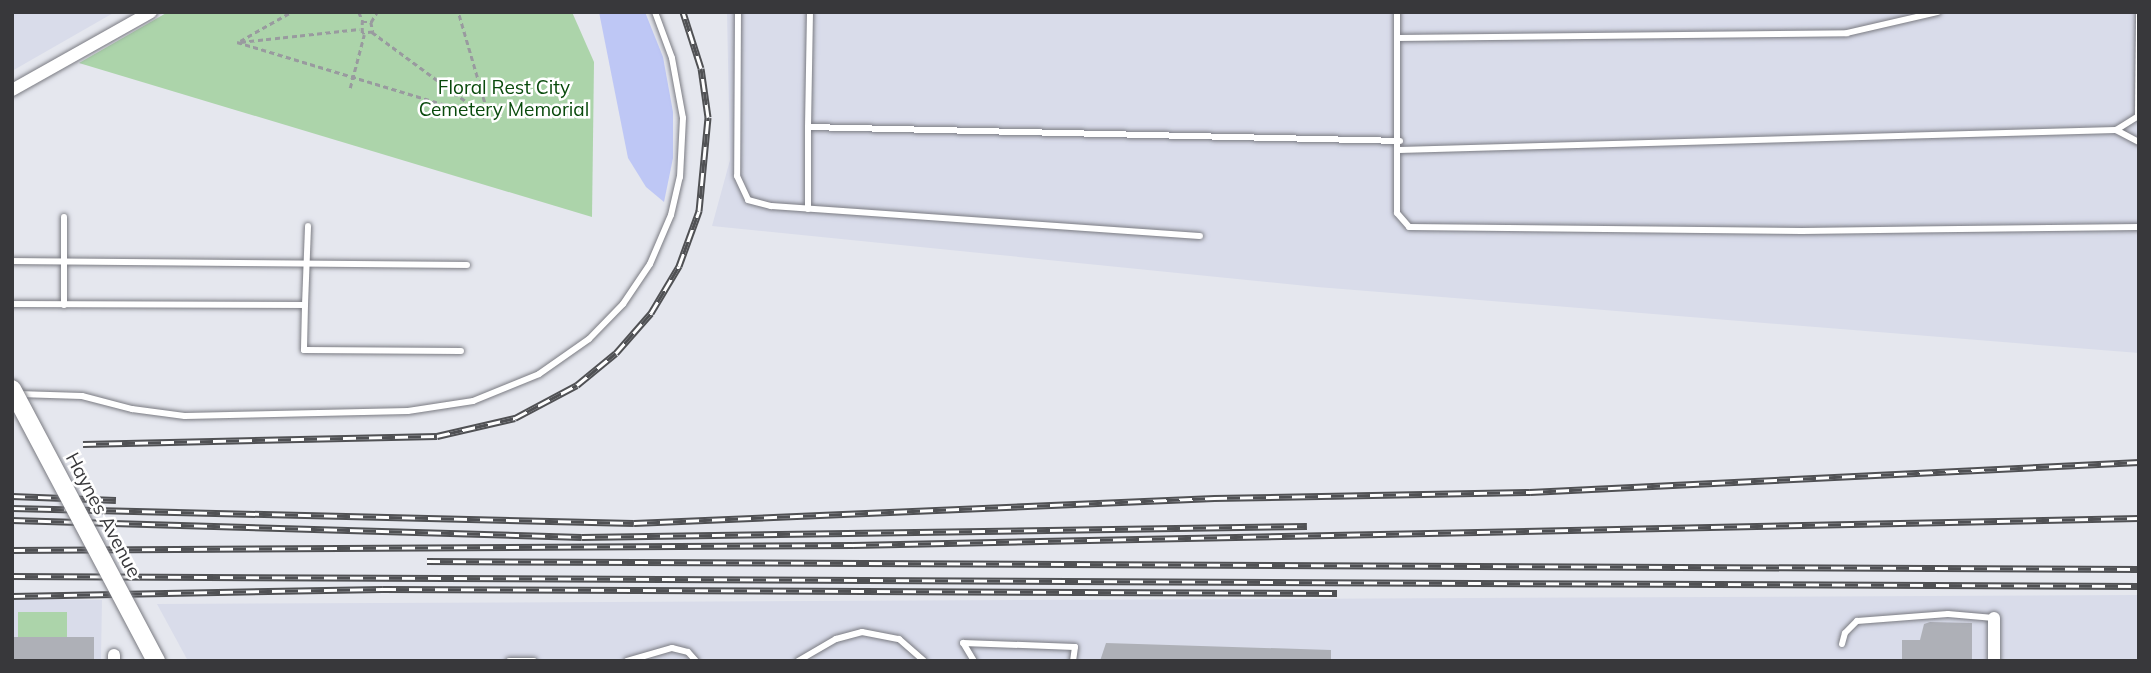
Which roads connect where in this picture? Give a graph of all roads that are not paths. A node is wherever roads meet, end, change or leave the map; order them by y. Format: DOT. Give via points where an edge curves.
graph roads {
  1 [pos="151,12"];
  2 [pos="655,12"];
  3 [pos="738,12"];
  4 [pos="810,12"];
  5 [pos="1397,12"];
  6 [pos="1938,12"];
  7 [pos="2138,12"];
  8 [pos="1399,38"];
  9 [pos="12,90"];
  10 [pos="807,127"];
  11 [pos="2116,130"];
  12 [pos="1399,141"];
  13 [pos="2139,142"];
  14 [pos="1399,150"];
  15 [pos="808,209"];
  16 [pos="64,217"];
  17 [pos="308,226"];
  18 [pos="2139,227"];
  19 [pos="1200,236"];
  20 [pos="12,261"];
  21 [pos="64,262"];
  22 [pos="306,263"];
  23 [pos="467,265"];
  24 [pos="12,304"];
  25 [pos="64,304"];
  26 [pos="305,305"];
  27 [pos="461,351"];
  28 [pos="12,392"];
  29 [pos="1994,618"];
  30 [pos="1842,644"];
  31 [pos="156,661"];
  32 [pos="509,661"];
  33 [pos="534,661"];
  34 [pos="627,661"];
  35 [pos="696,661"];
  36 [pos="799,661"];
  37 [pos="924,661"];
  38 [pos="974,661"];
  39 [pos="1073,661"];
  40 [pos="1994,661"];
  1 -- 9 [label="street"];
  2 -- 28 [label="lane" via="672,58 682,110 682,163 671,215 650,264 623,304 581,346 539,374 472,401 408,411 185,415 132,409 82,396"];
  3 -- 15 [label="lane" via="737,176 748,200"];
  4 -- 10 [label="lane"];
  5 -- 8 [label="lane"];
  6 -- 8 [label="lane" via="1847,33"];
  7 -- 11 [label="lane" via="2138,116"];
  8 -- 12 [label="lane"];
  10 -- 12 [label="lane"];
  10 -- 15 [label="lane"];
  11 -- 13 [label="lane"];
  11 -- 14 [label="lane"];
  12 -- 14 [label="lane"];
  14 -- 18 [label="lane" via="1397,213 1409,227 1422,230"];
  15 -- 19 [label="lane"];
  16 -- 21 [label="lane"];
  17 -- 22 [label="lane"];
  20 -- 21 [label="lane"];
  21 -- 22 [label="lane"];
  21 -- 25 [label="lane"];
  22 -- 23 [label="lane"];
  22 -- 26 [label="lane"];
  24 -- 25 [label="lane"];
  25 -- 26 [label="lane"];
  26 -- 27 [label="lane" via="304,349"];
  28 -- 31 [label="main road, Haynes Avenue, bridge"];
  29 -- 30 [label="lane" via="1948,614 1857,621"];
  29 -- 40 [label="street"];
  32 -- 33 [label="lane"];
  34 -- 35 [label="lane" via="672,648 688,652"];
  36 -- 37 [label="lane" via="835,639 862,632 899,639"];
  38 -- 39 [label="lane" via="962,643 1075,647"];
}
